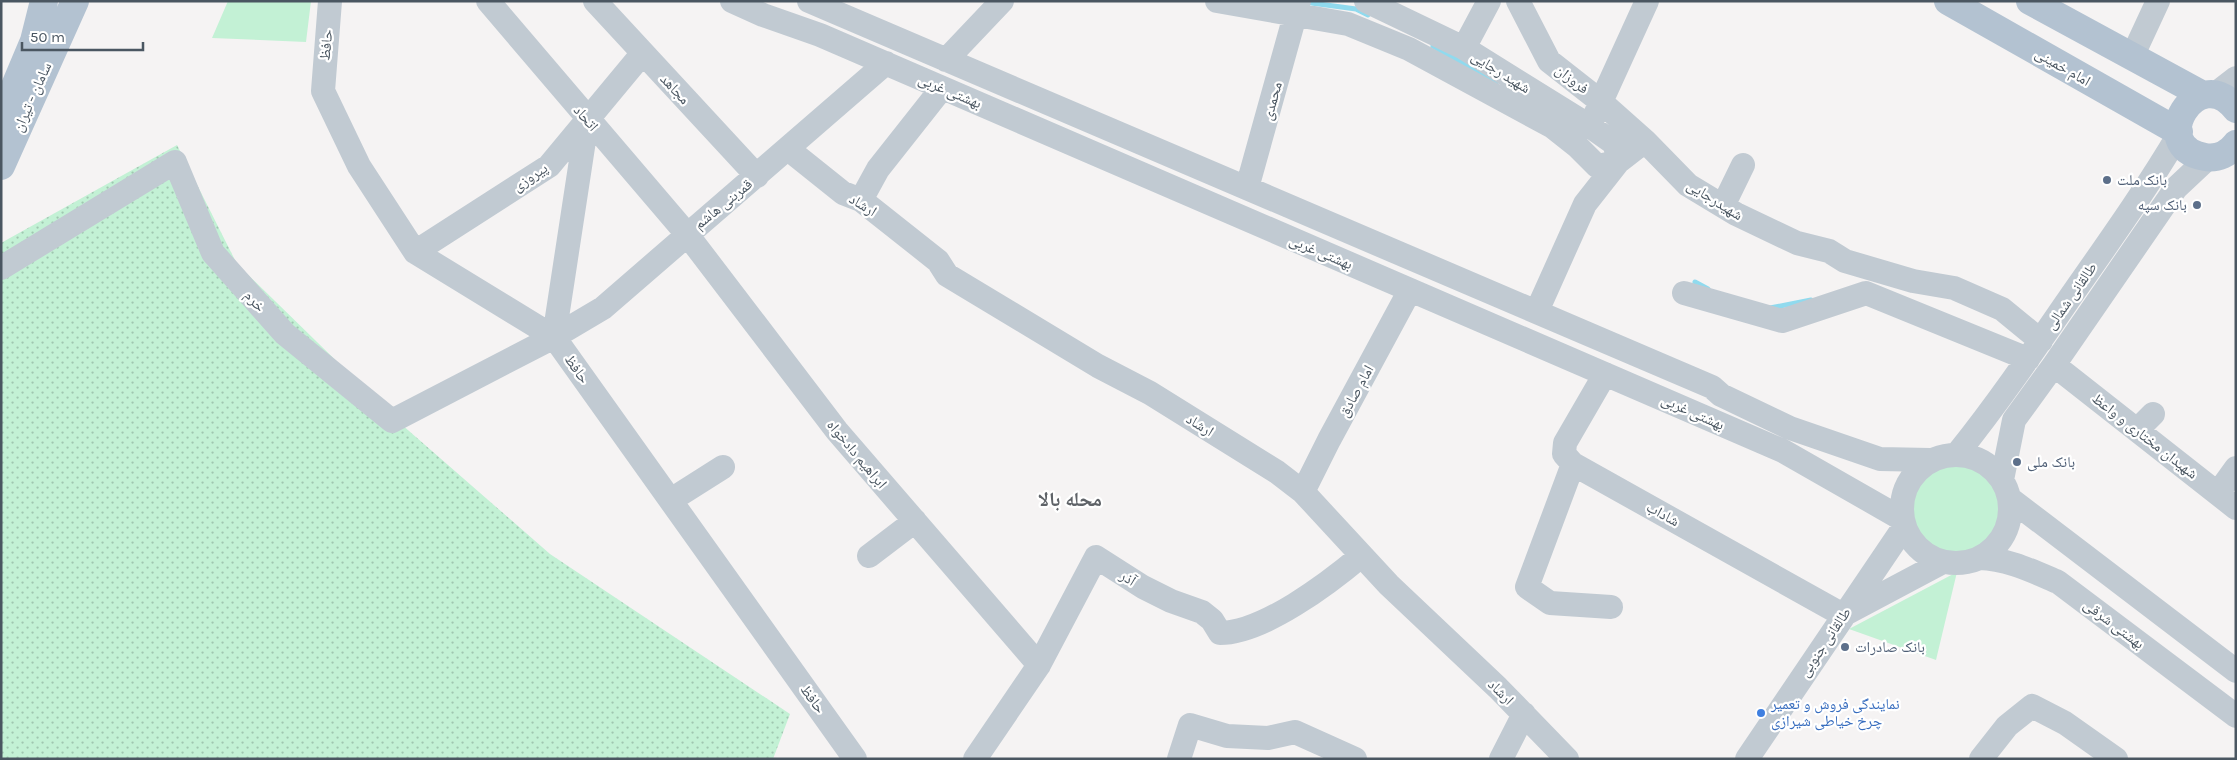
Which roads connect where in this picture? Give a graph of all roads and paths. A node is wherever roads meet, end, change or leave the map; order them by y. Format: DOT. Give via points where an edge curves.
graph roads {
  1 [pos="44,1"];
  2 [pos="75,1"];
  3 [pos="330,1"];
  4 [pos="488,1"];
  5 [pos="595,1"];
  6 [pos="732,1"];
  7 [pos="809,1"];
  8 [pos="1002,1"];
  9 [pos="1217,1"];
  10 [pos="1366,1"];
  11 [pos="1490,1"];
  12 [pos="1518,1"];
  13 [pos="1647,1"];
  14 [pos="1948,1"];
  15 [pos="2030,1"];
  16 [pos="2158,1"];
  17 [pos="1298,7"];
  18 [pos="1464,48"];
  19 [pos="642,54"];
  20 [pos="2132,57"];
  21 [pos="946,60"];
  22 [pos="886,63"];
  23 [pos="2236,78"];
  24 [pos="942,88"];
  25 [pos="2218,100"];
  26 [pos="1600,101"];
  27 [pos="1,119"];
  28 [pos="588,120"];
  29 [pos="1591,127"];
  30 [pos="1110,130"];
  31 [pos="2179,133"];
  32 [pos="1645,141"];
  33 [pos="788,149"];
  34 [pos="2226,154"];
  35 [pos="1099,155"];
  36 [pos="1618,162"];
  37 [pos="1742,165"];
  38 [pos="1,166"];
  39 [pos="757,176"];
  40 [pos="1247,188"];
  41 [pos="861,200"];
  42 [pos="1723,206"];
  43 [pos="686,233"];
  44 [pos="415,252"];
  45 [pos="1,268"];
  46 [pos="1410,290"];
  47 [pos="1684,293"];
  48 [pos="1537,311"];
  49 [pos="554,337"];
  50 [pos="2034,350"];
  51 [pos="2054,365"];
  52 [pos="1605,374"];
  53 [pos="1957,454"];
  54 [pos="1930,460"];
  55 [pos="1573,464"];
  56 [pos="723,467"];
  57 [pos="2236,468"];
  58 [pos="2006,489"];
  59 [pos="1303,492"];
  60 [pos="2218,494"];
  61 [pos="671,500"];
  62 [pos="2236,508"];
  63 [pos="915,521"];
  64 [pos="1903,523"];
  65 [pos="869,556"];
  66 [pos="1361,556"];
  67 [pos="1979,558"];
  68 [pos="1944,562"];
  69 [pos="1611,607"];
  70 [pos="1843,615"];
  71 [pos="1039,666"];
  72 [pos="2236,671"];
  73 [pos="1524,714"];
  74 [pos="2236,716"];
  75 [pos="1352,758"];
  76 [pos="855,759"];
  77 [pos="975,759"];
  78 [pos="1179,759"];
  79 [pos="1501,759"];
  80 [pos="1567,759"];
  81 [pos="1747,759"];
  82 [pos="1981,759"];
  83 [pos="2116,759"];
  1 -- 27 [label="main road, سامان - تیران" via="34,41"];
  2 -- 38 [label="main road, سامان - تیران"];
  3 -- 44 [label="street, حافظ" via="323,90 359,166"];
  4 -- 28 [label="street, اتحاد"];
  5 -- 19 [label="street, مجاهد"];
  6 -- 22 [label="street, بهشتی غربی"];
  7 -- 21 [label="street, بهشتی غربی"];
  8 -- 21 [label="street"];
  9 -- 17 [label="street"];
  10 -- 18 [label="street, شهید رجایی"];
  11 -- 18 [label="street"];
  12 -- 26 [label="street, فروزان" via="1549,61"];
  13 -- 26 [label="street"];
  14 -- 31 [label="main road, امام خمینی"];
  15 -- 20 [label="main road"];
  16 -- 20 [label="street"];
  17 -- 36 [label="street" via="1409,49 1553,127 1597,166"];
  17 -- 40 [label="street, محمدی"];
  18 -- 29 [label="street, شهید رجایی"];
  19 -- 28 [label="street, پیروزی"];
  19 -- 39 [label="street, مجاهد"];
  20 -- 25 [label="main road"];
  21 -- 30 [label="street, بهشتی غربی"];
  22 -- 24 [label="street, بهشتی غربی"];
  22 -- 33 [label="street, قمربنی هاشم"];
  23 -- 25 [label="street"];
  24 -- 35 [label="street, بهشتی غربی"];
  24 -- 41 [label="street" via="878,169"];
  25 -- 31 [label="main road" via="2186,105 2180,114"];
  26 -- 29 [label="street"];
  26 -- 32 [label="street, فروزان"];
  28 -- 43 [label="street, اتحاد"];
  28 -- 44 [label="street, پیروزی" via="549,166"];
  28 -- 49 [label="street"];
  29 -- 36 [label="street, شهید رجایی" via="1615,144"];
  30 -- 35 [label="street"];
  30 -- 40 [label="street, بهشتی غربی"];
  31 -- 34 [label="main road" via="2190,151"];
  31 -- 50 [label="street, طالقانی شمالی" via="2148,186"];
  32 -- 36 [label="street"];
  32 -- 42 [label="street, شهیدرجایی" via="1688,185"];
  33 -- 39 [label="street, قمربنی هاشم"];
  33 -- 41 [label="street, ارشاد" via="843,193"];
  34 -- 51 [label="street, طالقانی شمالی" via="2176,188"];
  35 -- 46 [label="street, بهشتی غربی"];
  36 -- 48 [label="street" via="1585,204"];
  37 -- 42 [label="street"];
  39 -- 43 [label="street, قمربنی هاشم"];
  40 -- 48 [label="street, بهشتی غربی"];
  41 -- 59 [label="street, ارشاد" via="938,261 947,275 1098,366 1150,393 1277,472"];
  42 -- 50 [label="street, شهیدرجایی" via="1797,243 1829,251 1845,261 1962,291 2002,308"];
  43 -- 49 [label="street, قمربنی هاشم" via="602,308"];
  43 -- 63 [label="street, ابراهیم دادخواه" via="837,431"];
  44 -- 49 [label="street, حافظ"];
  45 -- 49 [label="street, خرم" via="175,162 213,253 285,334 392,421"];
  46 -- 52 [label="street, بهشتی غربی"];
  46 -- 59 [label="street, امام صادق"];
  47 -- 50 [label="street" via="1782,321 1866,293"];
  48 -- 54 [label="street, بهشتی غربی" via="1712,387 1721,395 1790,428 1880,459"];
  49 -- 61 [label="street, حافظ"];
  50 -- 53 [label="street, طالقانی شمالی"];
  51 -- 58 [label="street, طالقانی شمالی" via="2014,420"];
  51 -- 60 [label="street, شهیدان مختاری و واعظ" via="2145,422"];
  52 -- 55 [label="street" via="1565,443 1564,454"];
  52 -- 64 [label="street, بهشتی غربی" via="1783,451"];
  53 -- 54 [label="street"];
  53 -- 58 [label="street" via="1975,457 1990,466"];
  54 -- 64 [label="street" via="1908,482 1902,496"];
  55 -- 69 [label="street" via="1527,587 1550,603"];
  55 -- 70 [label="street, شاداب"];
  56 -- 61 [label="street"];
  57 -- 60 [label="street"];
  58 -- 67 [label="street" via="2010,516 2005,533 1994,548"];
  58 -- 72 [label="street"];
  59 -- 66 [label="street, ارشاد"];
  60 -- 62 [label="street, شهیدان مختاری و واعظ"];
  61 -- 76 [label="street, حافظ"];
  63 -- 65 [label="street"];
  63 -- 71 [label="street, ابراهیم دادخواه"];
  64 -- 68 [label="street" via="1913,543 1927,555"];
  64 -- 70 [label="street, طالقانی جنوبی"];
  66 -- 71 [label="street, آذر" via="1324,586 1261,622 1234,633 1220,633 1202,612 1143,587 1096,557"];
  66 -- 73 [label="street, ارشاد"];
  67 -- 68 [label="street" via="1962,563"];
  67 -- 74 [label="street, بهشتی شرقی" via="2024,567 2058,582"];
  68 -- 70 [label="street"];
  70 -- 81 [label="street, طالقانی جنوبی"];
  71 -- 77 [label="street, آذر"];
  73 -- 79 [label="street"];
  73 -- 80 [label="street, ارشاد"];
  75 -- 78 [label="street" via="1295,732 1268,738 1227,736 1190,725"];
  82 -- 83 [label="street" via="2006,726 2032,706 2066,723"];
}
